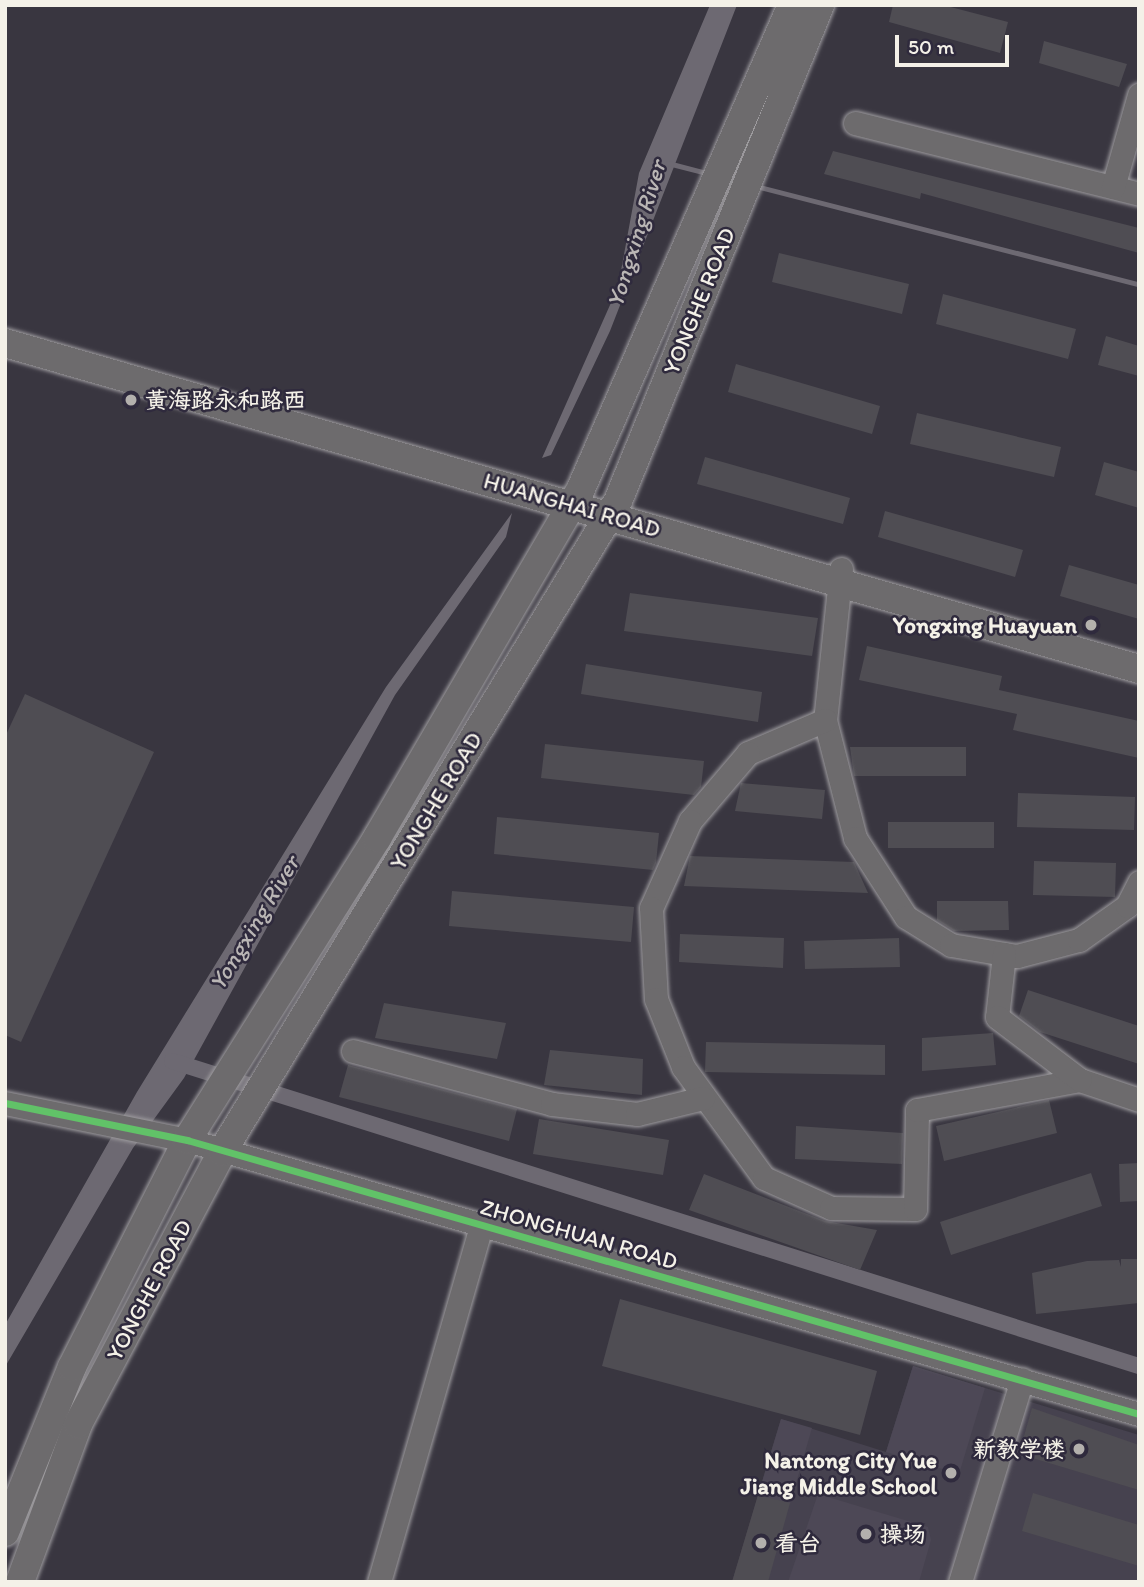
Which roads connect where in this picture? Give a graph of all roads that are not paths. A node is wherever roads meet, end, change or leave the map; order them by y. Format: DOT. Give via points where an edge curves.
graph roads {
  1 [pos="792,5"];
  2 [pos="820,5"];
  3 [pos="1139,94"];
  4 [pos="855,123"];
  5 [pos="1114,187"];
  6 [pos="1139,194"];
  7 [pos="5,329"];
  8 [pos="5,343"];
  9 [pos="576,498"];
  10 [pos="614,508"];
  11 [pos="839,575"];
  12 [pos="1139,653"];
  13 [pos="1139,669"];
  14 [pos="825,720"];
  15 [pos="1139,882"];
  16 [pos="1004,954"];
  17 [pos="354,1051"];
  18 [pos="1080,1080"];
  19 [pos="703,1098"];
  20 [pos="1139,1100"];
  21 [pos="5,1103"];
  22 [pos="187,1140"];
  23 [pos="222,1152"];
  24 [pos="481,1226"];
  25 [pos="1021,1379"];
  26 [pos="1139,1414"];
  27 [pos="5,1532"];
  28 [pos="19,1582"];
  29 [pos="379,1582"];
  30 [pos="960,1582"];
  1 -- 9 [label="main road, YONGHE ROAD"];
  2 -- 10 [label="main road, YONGHE ROAD"];
  3 -- 5 [label="street"];
  4 -- 5 [label="street"];
  5 -- 6 [label="street"];
  7 -- 9 [label="main road, HUANGHAI ROAD"];
  8 -- 9 [label="main road, HUANGHAI ROAD"];
  9 -- 10 [label="main road, HUANGHAI ROAD"];
  9 -- 22 [label="main road, YONGHE ROAD" via="233,1072"];
  10 -- 11 [label="main road, HUANGHAI ROAD"];
  10 -- 23 [label="main road, YONGHE ROAD"];
  11 -- 12 [label="main road, HUANGHAI ROAD"];
  11 -- 13 [label="main road, HUANGHAI ROAD"];
  11 -- 14 [label="street"];
  14 -- 16 [label="street" via="855,838 906,917 951,945"];
  14 -- 19 [label="street" via="748,753 690,821 651,908 656,999 683,1067"];
  15 -- 16 [label="street" via="1127,905 1079,940"];
  16 -- 18 [label="street" via="996,1017"];
  17 -- 19 [label="street" via="552,1104 637,1114"];
  18 -- 19 [label="street" via="916,1110 915,1209 831,1208 764,1178"];
  18 -- 20 [label="street"];
  21 -- 22 [label="street, ZHONGHUAN ROAD"];
  22 -- 23 [label="street, ZHONGHUAN ROAD"];
  22 -- 27 [label="main road, YONGHE ROAD" via="72,1367"];
  23 -- 24 [label="street, ZHONGHUAN ROAD"];
  23 -- 28 [label="main road, YONGHE ROAD" via="78,1424"];
  24 -- 25 [label="street, ZHONGHUAN ROAD"];
  24 -- 29 [label="street"];
  25 -- 26 [label="street, ZHONGHUAN ROAD"];
  25 -- 30 [label="street"];
}
